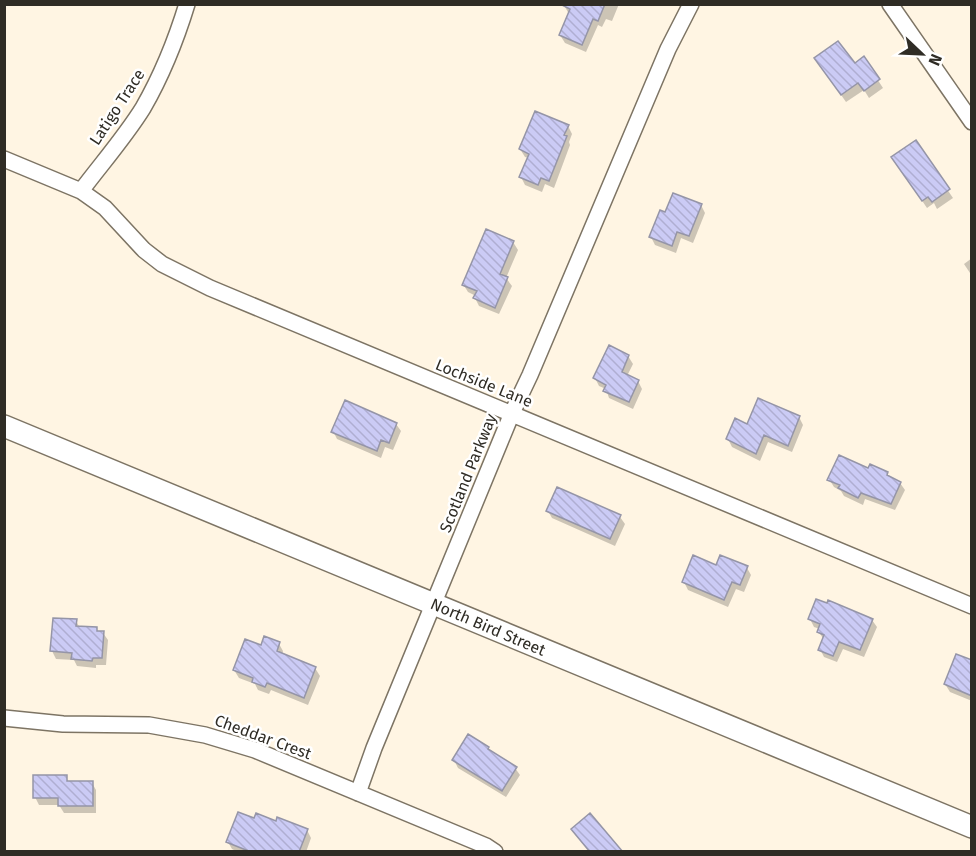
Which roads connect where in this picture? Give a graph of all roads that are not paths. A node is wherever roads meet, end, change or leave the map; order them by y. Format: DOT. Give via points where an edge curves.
graph roads {
  1 [pos="187,4"];
  2 [pos="691,4"];
  3 [pos="890,4"];
  4 [pos="972,122"];
  5 [pos="4,159"];
  6 [pos="81,191"];
  7 [pos="512,413"];
  8 [pos="4,426"];
  9 [pos="432,604"];
  10 [pos="972,606"];
  11 [pos="4,718"];
  12 [pos="358,793"];
  13 [pos="972,827"];
  14 [pos="495,852"];
  1 -- 6 [label="street, Latigo Trace" via="179,31 142,109"];
  2 -- 7 [label="street, Scotland Parkway" via="668,49"];
  3 -- 4 [label="street"];
  5 -- 6 [label="street, Lochside Lane"];
  6 -- 7 [label="street, Lochside Lane" via="105,208 162,264 210,288"];
  7 -- 9 [label="street, Scotland Parkway"];
  7 -- 10 [label="street, Lochside Lane"];
  8 -- 9 [label="street, North Bird Street"];
  9 -- 12 [label="street, Scotland Parkway"];
  9 -- 13 [label="street, North Bird Street"];
  11 -- 12 [label="street, Cheddar Crest" via="63,724 149,725 205,735 255,750"];
  12 -- 14 [label="street, Cheddar Crest"];
}
